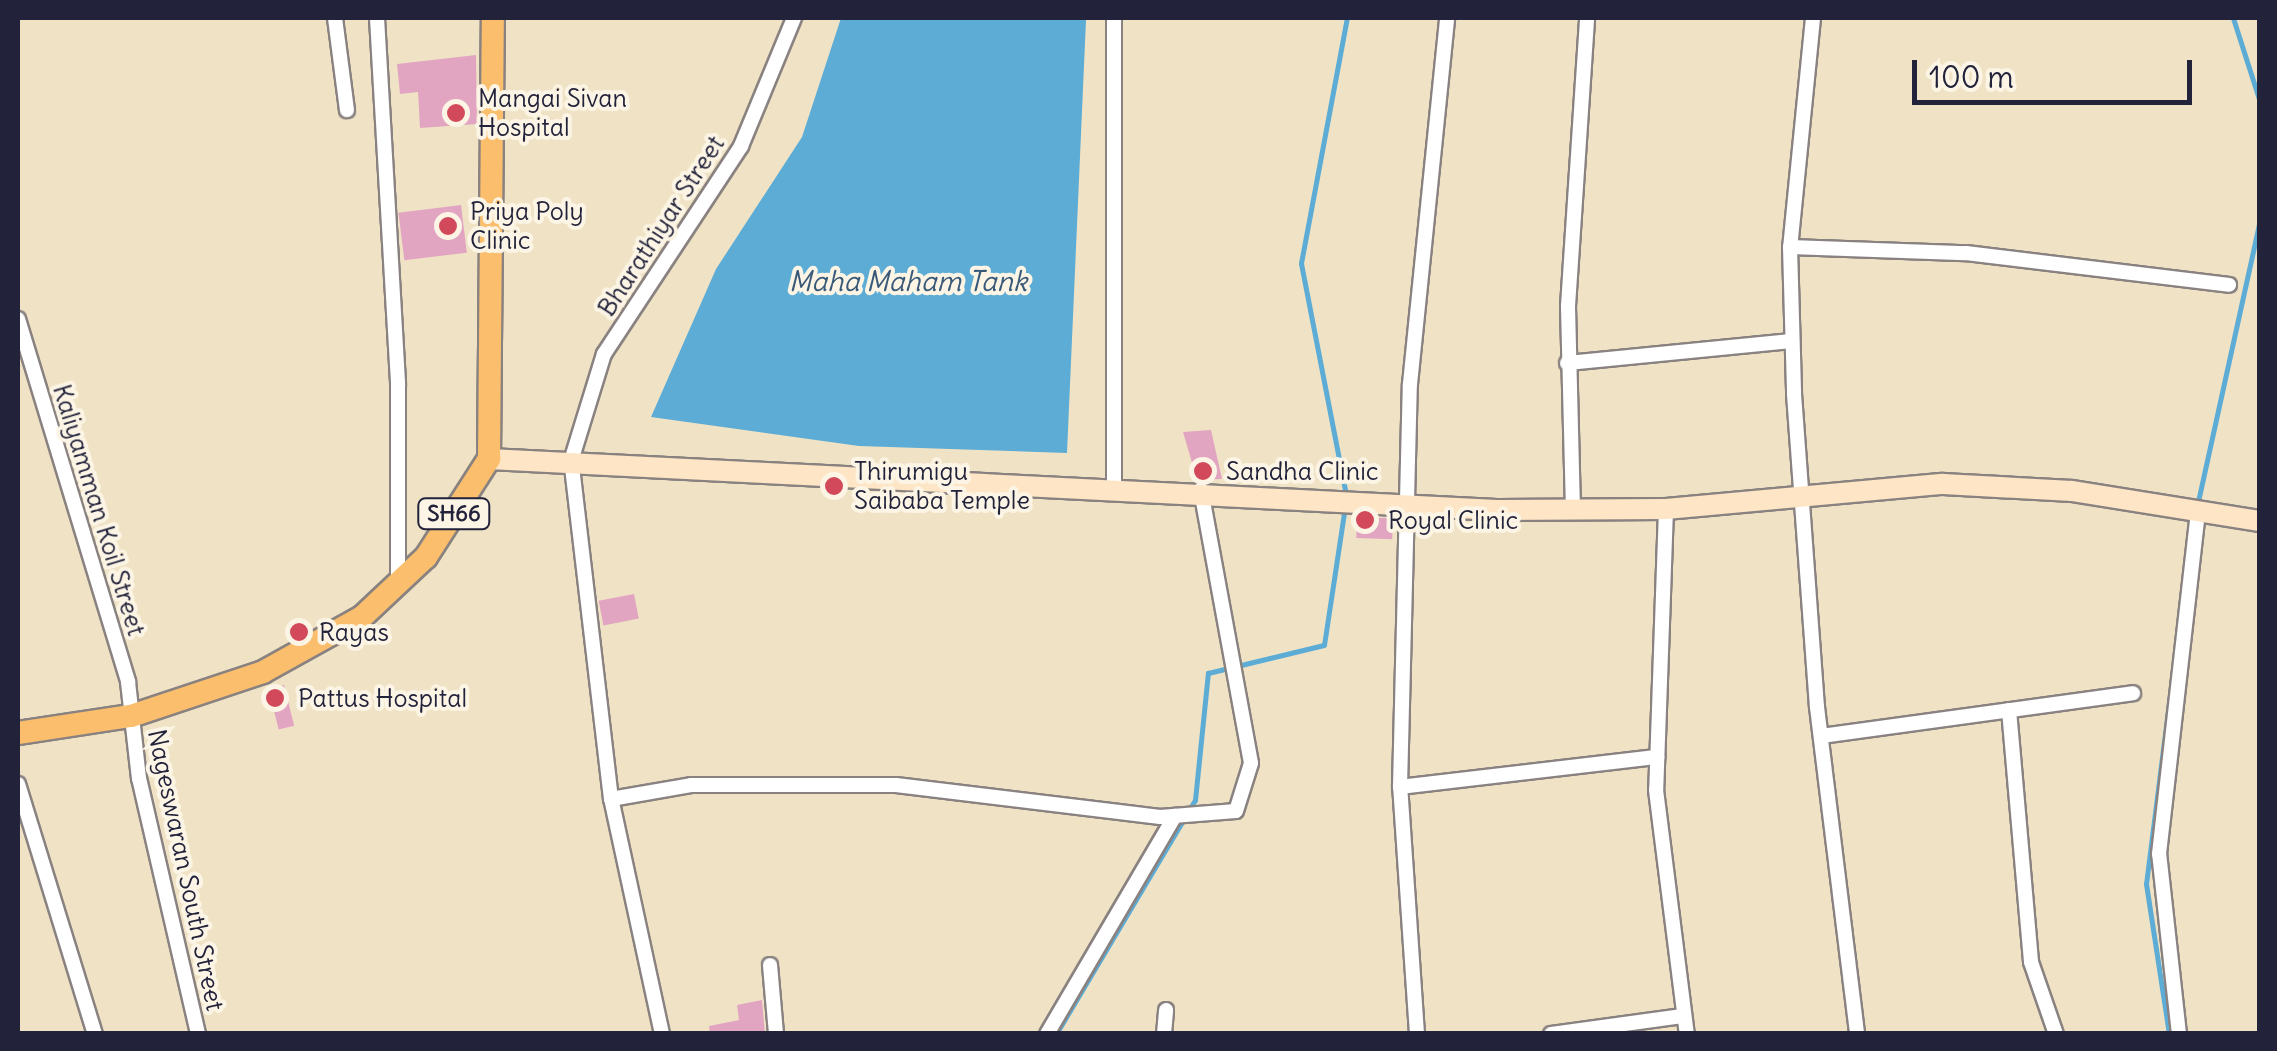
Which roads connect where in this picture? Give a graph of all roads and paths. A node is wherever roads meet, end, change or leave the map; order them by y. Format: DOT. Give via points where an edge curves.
graph roads {
  1 [pos="335,18"];
  2 [pos="377,18"];
  3 [pos="493,18"];
  4 [pos="794,18"];
  5 [pos="1114,18"];
  6 [pos="1447,18"];
  7 [pos="1587,18"];
  8 [pos="1812,18"];
  9 [pos="347,110"];
  10 [pos="1790,246"];
  11 [pos="2229,285"];
  12 [pos="18,319"];
  13 [pos="1792,341"];
  14 [pos="1567,362"];
  15 [pos="489,459"];
  16 [pos="571,461"];
  17 [pos="1114,488"];
  18 [pos="1201,490"];
  19 [pos="1804,496"];
  20 [pos="1407,506"];
  21 [pos="1666,509"];
  22 [pos="1573,511"];
  23 [pos="2208,513"];
  24 [pos="2260,521"];
  25 [pos="398,583"];
  26 [pos="2134,693"];
  27 [pos="2009,710"];
  28 [pos="131,716"];
  29 [pos="18,733"];
  30 [pos="1820,736"];
  31 [pos="1657,757"];
  32 [pos="18,784"];
  33 [pos="1400,786"];
  34 [pos="611,798"];
  35 [pos="1167,817"];
  36 [pos="770,964"];
  37 [pos="1166,1010"];
  38 [pos="1683,1016"];
  39 [pos="95,1034"];
  40 [pos="198,1034"];
  41 [pos="662,1034"];
  42 [pos="776,1034"];
  43 [pos="1047,1034"];
  44 [pos="1164,1034"];
  45 [pos="1417,1034"];
  46 [pos="1551,1034"];
  47 [pos="1687,1034"];
  48 [pos="1857,1034"];
  49 [pos="2056,1034"];
  50 [pos="2179,1034"];
  1 -- 9 [label="street"];
  2 -- 25 [label="street" via="398,385"];
  3 -- 15 [label="main road"];
  4 -- 16 [label="street, Bharathiyar Street" via="741,146 604,354"];
  5 -- 17 [label="street"];
  6 -- 20 [label="street" via="1421,216"];
  7 -- 14 [label="street"];
  8 -- 10 [label="street"];
  10 -- 11 [label="street" via="1966,252"];
  10 -- 13 [label="street"];
  12 -- 28 [label="street, Kaliyamman Koil Street"];
  13 -- 14 [label="street"];
  13 -- 19 [label="street"];
  14 -- 22 [label="street"];
  15 -- 16 [label="street"];
  15 -- 25 [label="main road, SH66" via="426,557"];
  16 -- 17 [label="street"];
  16 -- 34 [label="street"];
  17 -- 18 [label="street"];
  18 -- 20 [label="street"];
  18 -- 35 [label="street" via="1248,790 1236,811"];
  19 -- 21 [label="street"];
  19 -- 23 [label="street" via="1943,484"];
  19 -- 30 [label="street"];
  20 -- 22 [label="street"];
  20 -- 33 [label="street"];
  21 -- 22 [label="street"];
  21 -- 31 [label="street"];
  23 -- 24 [label="street"];
  23 -- 50 [label="street" via="2159,854"];
  25 -- 28 [label="main road, SH66" via="323,642"];
  26 -- 27 [label="street"];
  27 -- 30 [label="street"];
  27 -- 49 [label="street" via="2030,962"];
  28 -- 29 [label="main road, SH66"];
  28 -- 40 [label="street, Nageswaran South Street"];
  30 -- 48 [label="street"];
  31 -- 33 [label="street"];
  31 -- 38 [label="street"];
  32 -- 39 [label="street"];
  33 -- 45 [label="street"];
  34 -- 35 [label="street" via="691,785 896,785"];
  34 -- 41 [label="street"];
  35 -- 43 [label="street"];
  36 -- 42 [label="street"];
  37 -- 44 [label="street"];
  38 -- 46 [label="street"];
  38 -- 47 [label="street"];
}
